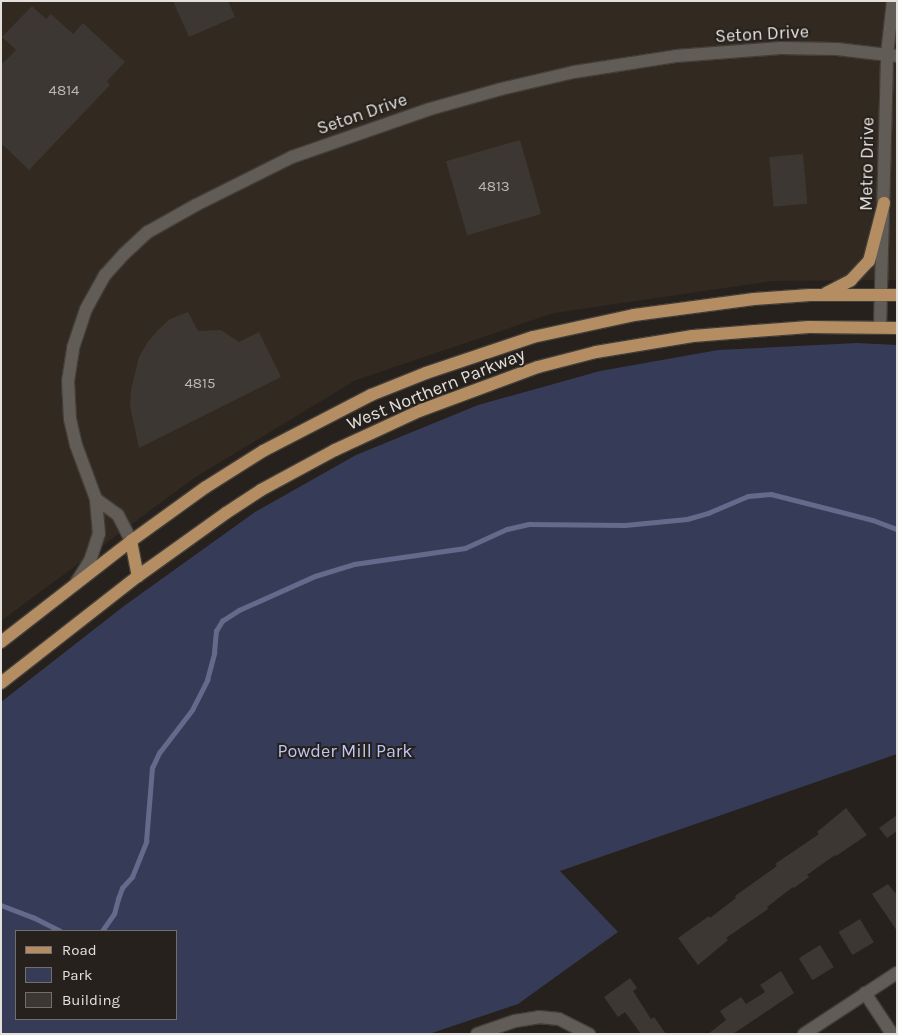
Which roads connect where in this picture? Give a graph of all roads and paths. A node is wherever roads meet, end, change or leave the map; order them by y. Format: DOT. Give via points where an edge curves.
graph roads {
  1 [pos="893,1"];
  2 [pos="892,55"];
  3 [pos="884,202"];
  4 [pos="881,295"];
  5 [pos="897,295"];
  6 [pos="820,296"];
  7 [pos="880,327"];
  8 [pos="897,328"];
  9 [pos="96,499"];
  10 [pos="131,541"];
  11 [pos="138,576"];
  12 [pos="76,583"];
  13 [pos="1,642"];
  14 [pos="1,683"];
  15 [pos="897,973"];
  16 [pos="865,993"];
  17 [pos="477,1034"];
  18 [pos="589,1034"];
  19 [pos="804,1034"];
  20 [pos="892,1034"];
  1 -- 2 [label="street, Metro Drive"];
  2 -- 3 [label="street, Metro Drive"];
  2 -- 9 [label="street, Seton Drive" via="837,49 781,48 676,56 574,72 430,109 338,140 292,157 196,205 148,232 124,254 105,275 79,327 70,364 69,412 76,445"];
  3 -- 4 [label="street, Metro Drive"];
  3 -- 6 [label="main road" via="869,261 851,280"];
  4 -- 5 [label="main road, West Northern Parkway"];
  4 -- 6 [label="main road, West Northern Parkway"];
  4 -- 7 [label="street, Metro Drive"];
  6 -- 10 [label="main road, West Northern Parkway" via="754,299 634,315 586,324 478,354 371,396 264,451"];
  7 -- 8 [label="main road, West Northern Parkway"];
  7 -- 11 [label="main road, West Northern Parkway" via="809,327 693,336 596,352 538,367 419,411 335,450 233,508"];
  9 -- 10 [label="street" via="118,515"];
  9 -- 12 [label="street, Seton Drive" via="99,534 96,547"];
  10 -- 11 [label="main road"];
  10 -- 12 [label="main road, West Northern Parkway"];
  11 -- 14 [label="main road, West Northern Parkway"];
  12 -- 13 [label="main road, West Northern Parkway"];
  15 -- 16 [label="street"];
  16 -- 19 [label="street"];
  16 -- 20 [label="street"];
  17 -- 18 [label="street" via="515,1020 538,1017 559,1019"];
}
